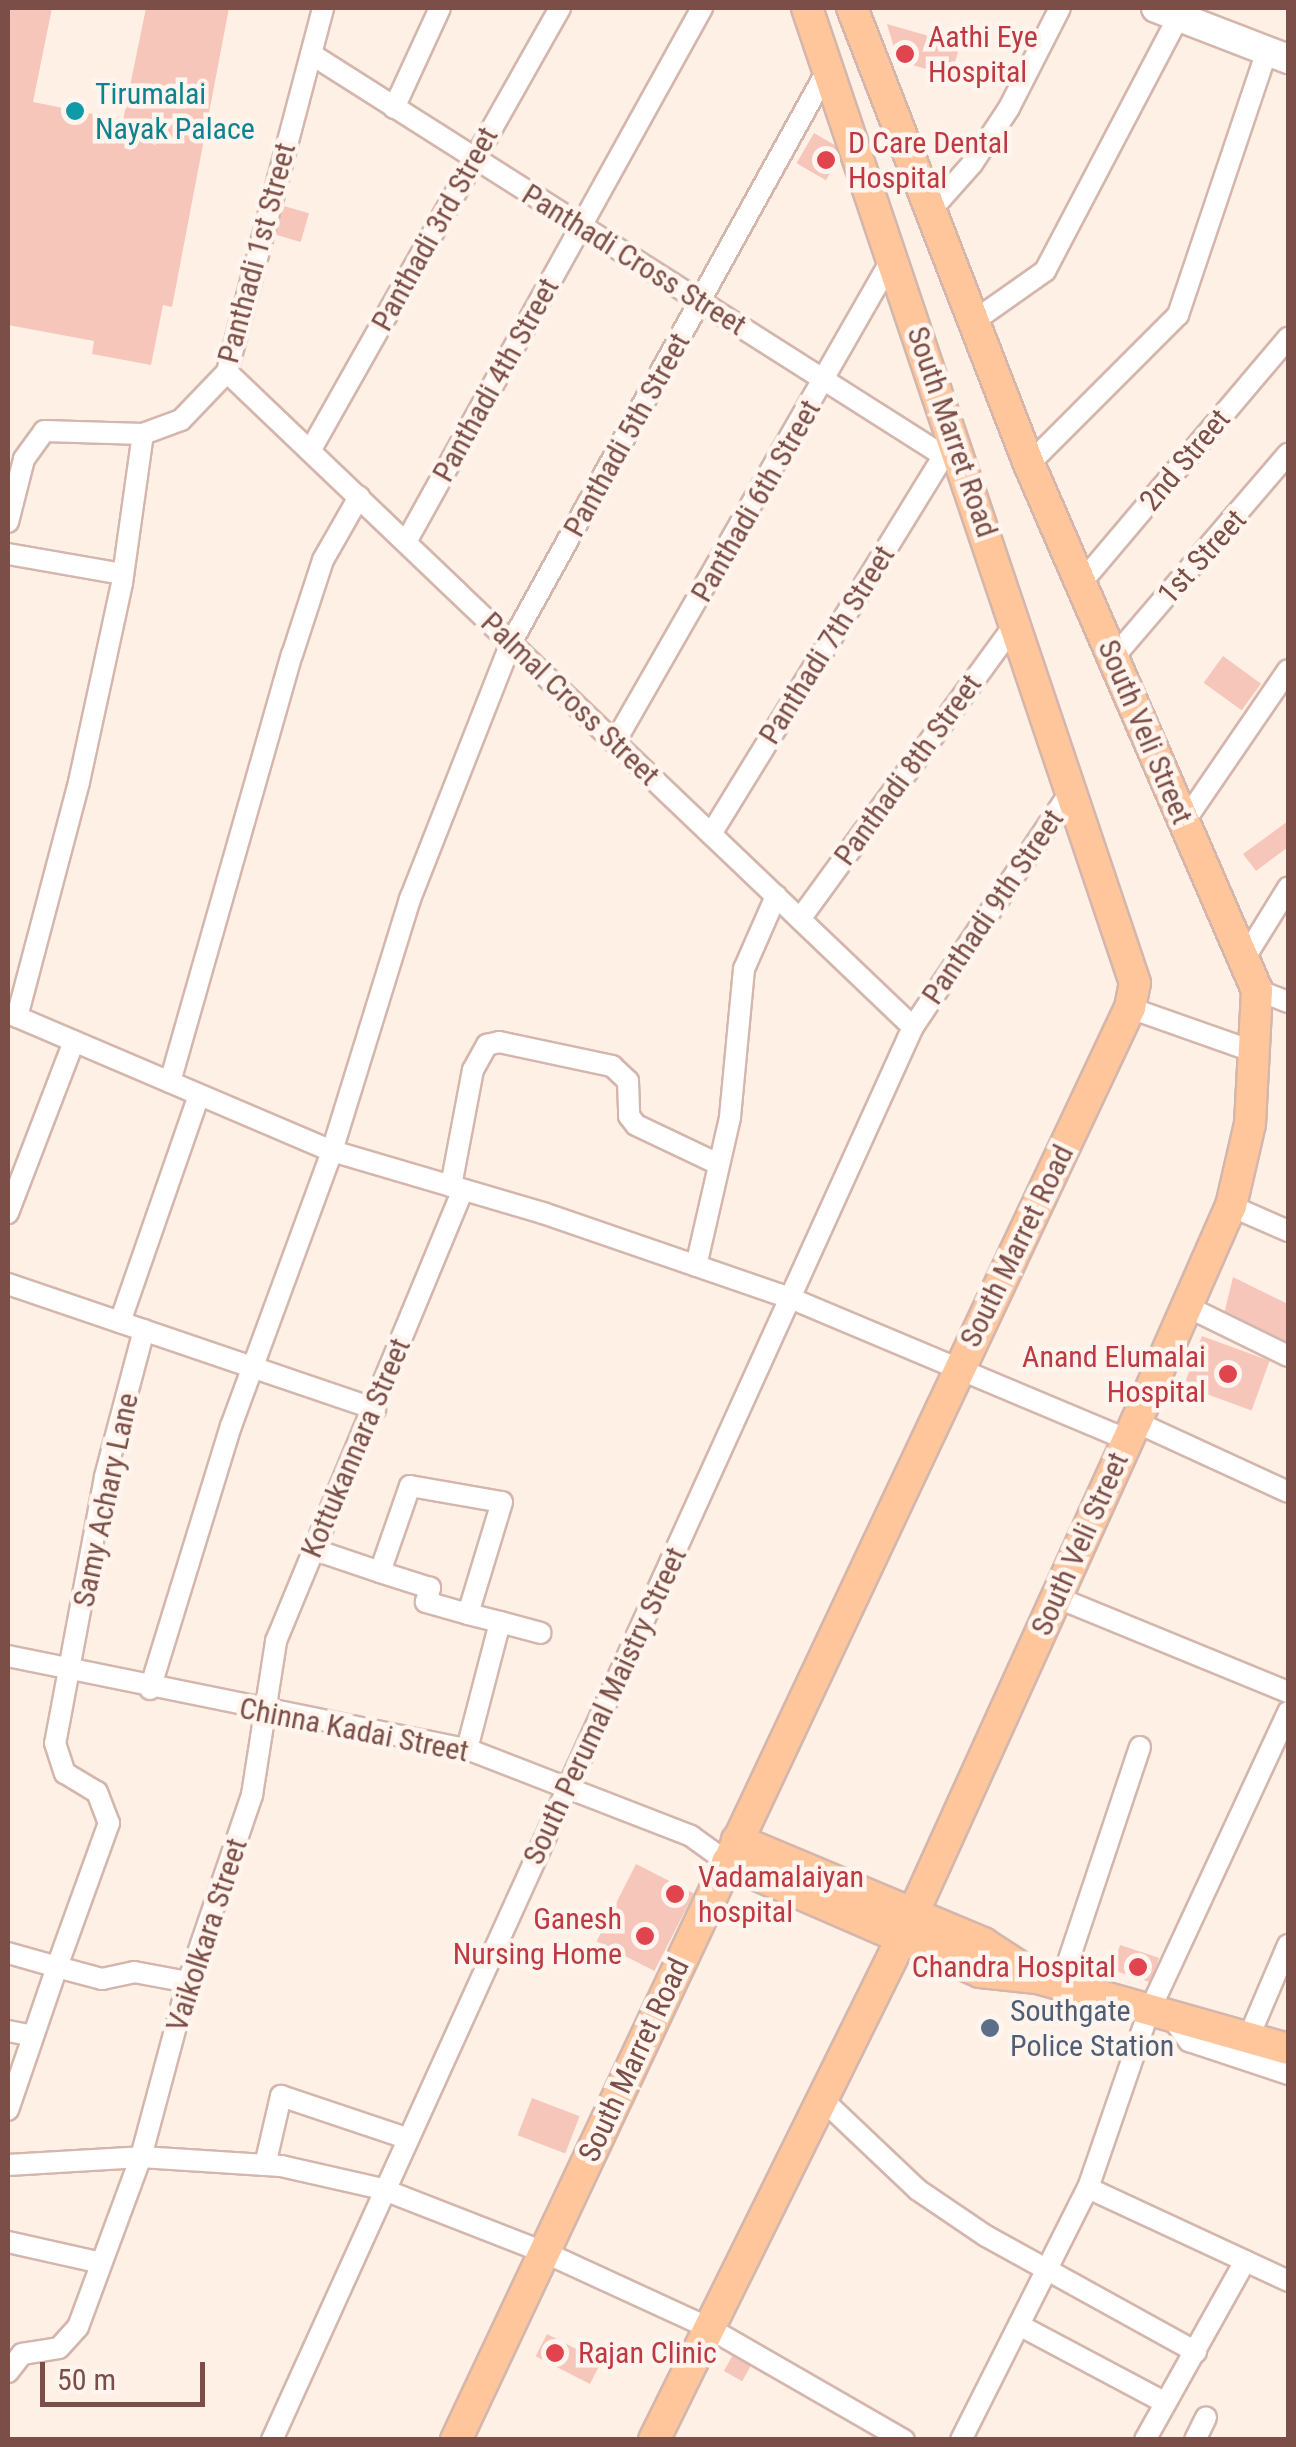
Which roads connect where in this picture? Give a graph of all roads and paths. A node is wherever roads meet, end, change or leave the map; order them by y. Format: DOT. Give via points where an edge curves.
graph roads {
  1 [pos="323,8"];
  2 [pos="440,8"];
  3 [pos="560,8"];
  4 [pos="702,8"];
  5 [pos="808,8"];
  6 [pos="852,8"];
  7 [pos="1060,8"];
  8 [pos="1167,12"];
  9 [pos="311,54"];
  10 [pos="1278,55"];
  11 [pos="828,69"];
  12 [pos="394,108"];
  13 [pos="475,159"];
  14 [pos="931,210"];
  15 [pos="580,227"];
  16 [pos="893,258"];
  17 [pos="701,302"];
  18 [pos="974,321"];
  19 [pos="1288,338"];
  20 [pos="227,372"];
  21 [pos="826,382"];
  22 [pos="143,434"];
  23 [pos="310,451"];
  24 [pos="951,453"];
  25 [pos="1288,454"];
  26 [pos="1030,464"];
  27 [pos="359,497"];
  28 [pos="9,527"];
  29 [pos="406,542"];
  30 [pos="8,554"];
  31 [pos="123,574"];
  32 [pos="1081,583"];
  33 [pos="1016,621"];
  34 [pos="511,643"];
  35 [pos="1113,658"];
  36 [pos="1288,670"];
  37 [pos="615,742"];
  38 [pos="1074,788"];
  39 [pos="1184,822"];
  40 [pos="711,834"];
  41 [pos="1288,888"];
  42 [pos="776,896"];
  43 [pos="800,919"];
  44 [pos="1244,959"];
  45 [pos="1257,990"];
  46 [pos="1288,1002"];
  47 [pos="1130,1008"];
  48 [pos="12,1014"];
  49 [pos="913,1027"];
  50 [pos="74,1040"];
  51 [pos="1256,1052"];
  52 [pos="170,1082"];
  53 [pos="199,1095"];
  54 [pos="332,1151"];
  55 [pos="718,1164"];
  56 [pos="457,1188"];
  57 [pos="1231,1206"];
  58 [pos="8,1213"];
  59 [pos="1288,1232"];
  60 [pos="696,1266"];
  61 [pos="8,1284"];
  62 [pos="790,1298"];
  63 [pos="1188,1307"];
  64 [pos="120,1322"];
  65 [pos="144,1330"];
  66 [pos="1288,1356"];
  67 [pos="960,1366"];
  68 [pos="252,1370"];
  69 [pos="375,1409"];
  70 [pos="1132,1431"];
  71 [pos="1288,1492"];
  72 [pos="312,1549"];
  73 [pos="380,1572"];
  74 [pos="1056,1597"];
  75 [pos="468,1614"];
  76 [pos="500,1622"];
  77 [pos="542,1633"];
  78 [pos="8,1656"];
  79 [pos="72,1671"];
  80 [pos="150,1689"];
  81 [pos="1288,1692"];
  82 [pos="262,1711"];
  83 [pos="1288,1712"];
  84 [pos="1140,1747"];
  85 [pos="467,1749"];
  86 [pos="568,1790"];
  87 [pos="732,1851"];
  88 [pos="907,1927"];
  89 [pos="1288,1945"];
  90 [pos="8,1953"];
  91 [pos="57,1967"];
  92 [pos="188,1982"];
  93 [pos="1048,1982"];
  94 [pos="1175,2022"];
  95 [pos="1254,2026"];
  96 [pos="8,2032"];
  97 [pos="1288,2034"];
  98 [pos="33,2036"];
  99 [pos="1288,2049"];
  100 [pos="1288,2074"];
  101 [pos="822,2100"];
  102 [pos="8,2110"];
  103 [pos="406,2138"];
  104 [pos="140,2157"];
  105 [pos="265,2164"];
  106 [pos="8,2165"];
  107 [pos="1088,2188"];
  108 [pos="382,2189"];
  109 [pos="8,2242"];
  110 [pos="544,2252"];
  111 [pos="1245,2261"];
  112 [pos="101,2263"];
  113 [pos="1047,2270"];
  114 [pos="1288,2281"];
  115 [pos="1019,2325"];
  116 [pos="708,2328"];
  117 [pos="1196,2352"];
  118 [pos="8,2372"];
  119 [pos="1166,2403"];
  120 [pos="1206,2417"];
  121 [pos="272,2440"];
  122 [pos="456,2440"];
  123 [pos="654,2440"];
  124 [pos="904,2440"];
  125 [pos="961,2440"];
  126 [pos="1145,2440"];
  127 [pos="1195,2440"];
  1 -- 9 [label="street, Panthadi 1st Street"];
  2 -- 12 [label="street"];
  3 -- 13 [label="street, Panthadi 3rd Street"];
  4 -- 15 [label="street, Panthadi 4th Street"];
  5 -- 11 [label="main road, South Marret Road"];
  6 -- 14 [label="main road, South Veli Street"];
  7 -- 14 [label="street" via="972,164"];
  8 -- 10 [label="street"];
  8 -- 18 [label="street" via="1044,271"];
  9 -- 12 [label="street, Panthadi Cross Street"];
  9 -- 20 [label="street, Panthadi 1st Street"];
  10 -- 26 [label="street" via="1178,315"];
  11 -- 16 [label="main road, South Marret Road"];
  11 -- 17 [label="street, Panthadi 5th Street"];
  12 -- 13 [label="street, Panthadi Cross Street"];
  13 -- 15 [label="street, Panthadi Cross Street"];
  13 -- 23 [label="street, Panthadi 3rd Street"];
  14 -- 18 [label="main road, South Veli Street"];
  15 -- 17 [label="street, Panthadi Cross Street"];
  15 -- 29 [label="street, Panthadi 4th Street"];
  16 -- 21 [label="street, Panthadi 6th Street"];
  16 -- 24 [label="main road, South Marret Road"];
  17 -- 21 [label="street, Panthadi Cross Street"];
  17 -- 34 [label="street, Panthadi 5th Street"];
  18 -- 26 [label="main road, South Veli Street"];
  19 -- 32 [label="street, 2nd Street"];
  20 -- 22 [label="street, Panthadi 1st Street" via="181,420"];
  20 -- 23 [label="street, Palmal Cross Street"];
  21 -- 24 [label="street, Panthadi Cross Street"];
  21 -- 37 [label="street, Panthadi 6th Street"];
  22 -- 28 [label="street, Panthadi 1st Street" via="44,431 24,458"];
  22 -- 31 [label="street"];
  23 -- 27 [label="street, Palmal Cross Street"];
  24 -- 33 [label="main road, South Marret Road"];
  24 -- 40 [label="street, Panthadi 7th Street"];
  25 -- 35 [label="street, 1st Street"];
  26 -- 32 [label="main road, South Veli Street"];
  27 -- 29 [label="street, Palmal Cross Street"];
  27 -- 52 [label="street" via="318,576"];
  29 -- 34 [label="street, Palmal Cross Street"];
  30 -- 31 [label="street"];
  31 -- 48 [label="street" via="79,782"];
  32 -- 35 [label="main road, South Veli Street"];
  33 -- 38 [label="main road, South Marret Road"];
  33 -- 43 [label="street, Panthadi 8th Street"];
  34 -- 37 [label="street, Palmal Cross Street"];
  34 -- 54 [label="street, Panthadi 5th Street" via="410,899"];
  35 -- 39 [label="main road, South Veli Street"];
  36 -- 39 [label="street"];
  37 -- 40 [label="street, Palmal Cross Street"];
  38 -- 47 [label="main road, South Marret Road" via="1134,963"];
  38 -- 49 [label="street, Panthadi 9th Street"];
  39 -- 44 [label="main road, South Veli Street"];
  40 -- 42 [label="street, Palmal Cross Street"];
  41 -- 44 [label="street"];
  42 -- 43 [label="street, Palmal Cross Street"];
  42 -- 55 [label="street" via="744,970 733,1101"];
  43 -- 49 [label="street, Palmal Cross Street"];
  44 -- 45 [label="main road, South Veli Street"];
  45 -- 46 [label="street"];
  45 -- 51 [label="main road, South Veli Street"];
  47 -- 51 [label="street"];
  47 -- 67 [label="main road, South Marret Road"];
  48 -- 50 [label="street"];
  49 -- 62 [label="street, South Perumal Maistry Street"];
  50 -- 52 [label="street"];
  50 -- 58 [label="street"];
  51 -- 57 [label="main road, South Veli Street" via="1250,1124"];
  52 -- 53 [label="street"];
  53 -- 54 [label="street"];
  53 -- 64 [label="street"];
  54 -- 56 [label="street"];
  54 -- 68 [label="street, Panthadi 5th Street"];
  55 -- 56 [label="street, Kottukannara Street" via="636,1124 629,1116 628,1081 612,1066 499,1042 487,1045 473,1070"];
  55 -- 60 [label="street"];
  56 -- 60 [label="street"];
  56 -- 69 [label="street, Kottukannara Street"];
  57 -- 59 [label="street"];
  57 -- 63 [label="main road, South Veli Street"];
  60 -- 62 [label="street"];
  61 -- 64 [label="street"];
  62 -- 67 [label="street"];
  62 -- 86 [label="street, South Perumal Maistry Street"];
  63 -- 66 [label="street"];
  63 -- 70 [label="main road, South Veli Street"];
  64 -- 65 [label="street"];
  65 -- 68 [label="street"];
  65 -- 79 [label="street, Samy Achary Lane" via="106,1478"];
  67 -- 70 [label="street"];
  67 -- 87 [label="main road, South Marret Road"];
  68 -- 69 [label="street"];
  68 -- 80 [label="street, Panthadi 5th Street"];
  69 -- 72 [label="street, Kottukannara Street"];
  70 -- 71 [label="street"];
  70 -- 74 [label="main road, South Veli Street"];
  72 -- 73 [label="street"];
  72 -- 82 [label="street, Kottukannara Street" via="276,1641"];
  73 -- 75 [label="street" via="430,1588 426,1602"];
  73 -- 75 [label="street" via="410,1486 502,1502"];
  74 -- 81 [label="street"];
  74 -- 88 [label="main road, South Veli Street"];
  75 -- 76 [label="street"];
  76 -- 77 [label="street"];
  76 -- 85 [label="street"];
  78 -- 79 [label="street, Chinna Kadai Street"];
  79 -- 80 [label="street, Chinna Kadai Street"];
  79 -- 91 [label="street, Samy Achary Lane" via="56,1753 65,1773 107,1805 109,1823"];
  80 -- 82 [label="street, Chinna Kadai Street"];
  82 -- 85 [label="street, Chinna Kadai Street"];
  82 -- 92 [label="street, Vaikolkara Street" via="252,1795"];
  83 -- 94 [label="street"];
  84 -- 93 [label="street"];
  85 -- 86 [label="street, Chinna Kadai Street"];
  86 -- 87 [label="street, Chinna Kadai Street"];
  86 -- 103 [label="street, South Perumal Maistry Street"];
  87 -- 88 [label="main road"];
  87 -- 110 [label="main road, South Marret Road"];
  88 -- 93 [label="main road" via="984,1943"];
  88 -- 101 [label="main road, South Veli Street"];
  89 -- 95 [label="street"];
  90 -- 91 [label="street"];
  91 -- 92 [label="street" via="102,1980 134,1972"];
  91 -- 98 [label="street, Samy Achary Lane"];
  92 -- 104 [label="street, Vaikolkara Street"];
  93 -- 94 [label="main road"];
  94 -- 95 [label="street" via="1199,2016"];
  94 -- 99 [label="main road"];
  94 -- 100 [label="street" via="1188,2042"];
  94 -- 107 [label="street"];
  95 -- 97 [label="street"];
  96 -- 98 [label="street"];
  98 -- 102 [label="street, Samy Achary Lane"];
  101 -- 113 [label="street" via="918,2190"];
  101 -- 116 [label="main road, South Veli Street"];
  103 -- 105 [label="street" via="281,2096"];
  103 -- 108 [label="street, South Perumal Maistry Street"];
  104 -- 105 [label="street"];
  104 -- 106 [label="street"];
  104 -- 112 [label="street, Vaikolkara Street"];
  105 -- 108 [label="street"];
  107 -- 111 [label="street"];
  107 -- 113 [label="street"];
  108 -- 110 [label="street"];
  108 -- 121 [label="street, South Perumal Maistry Street"];
  109 -- 112 [label="street"];
  110 -- 116 [label="street"];
  110 -- 122 [label="main road, South Marret Road"];
  111 -- 114 [label="street"];
  111 -- 117 [label="street"];
  112 -- 118 [label="street, Vaikolkara Street" via="68,2341 22,2354"];
  113 -- 115 [label="street"];
  113 -- 117 [label="street"];
  115 -- 119 [label="street"];
  115 -- 125 [label="street"];
  116 -- 123 [label="main road, South Veli Street"];
  116 -- 124 [label="street"];
  117 -- 119 [label="street"];
  119 -- 126 [label="street"];
  120 -- 127 [label="street"];
}
